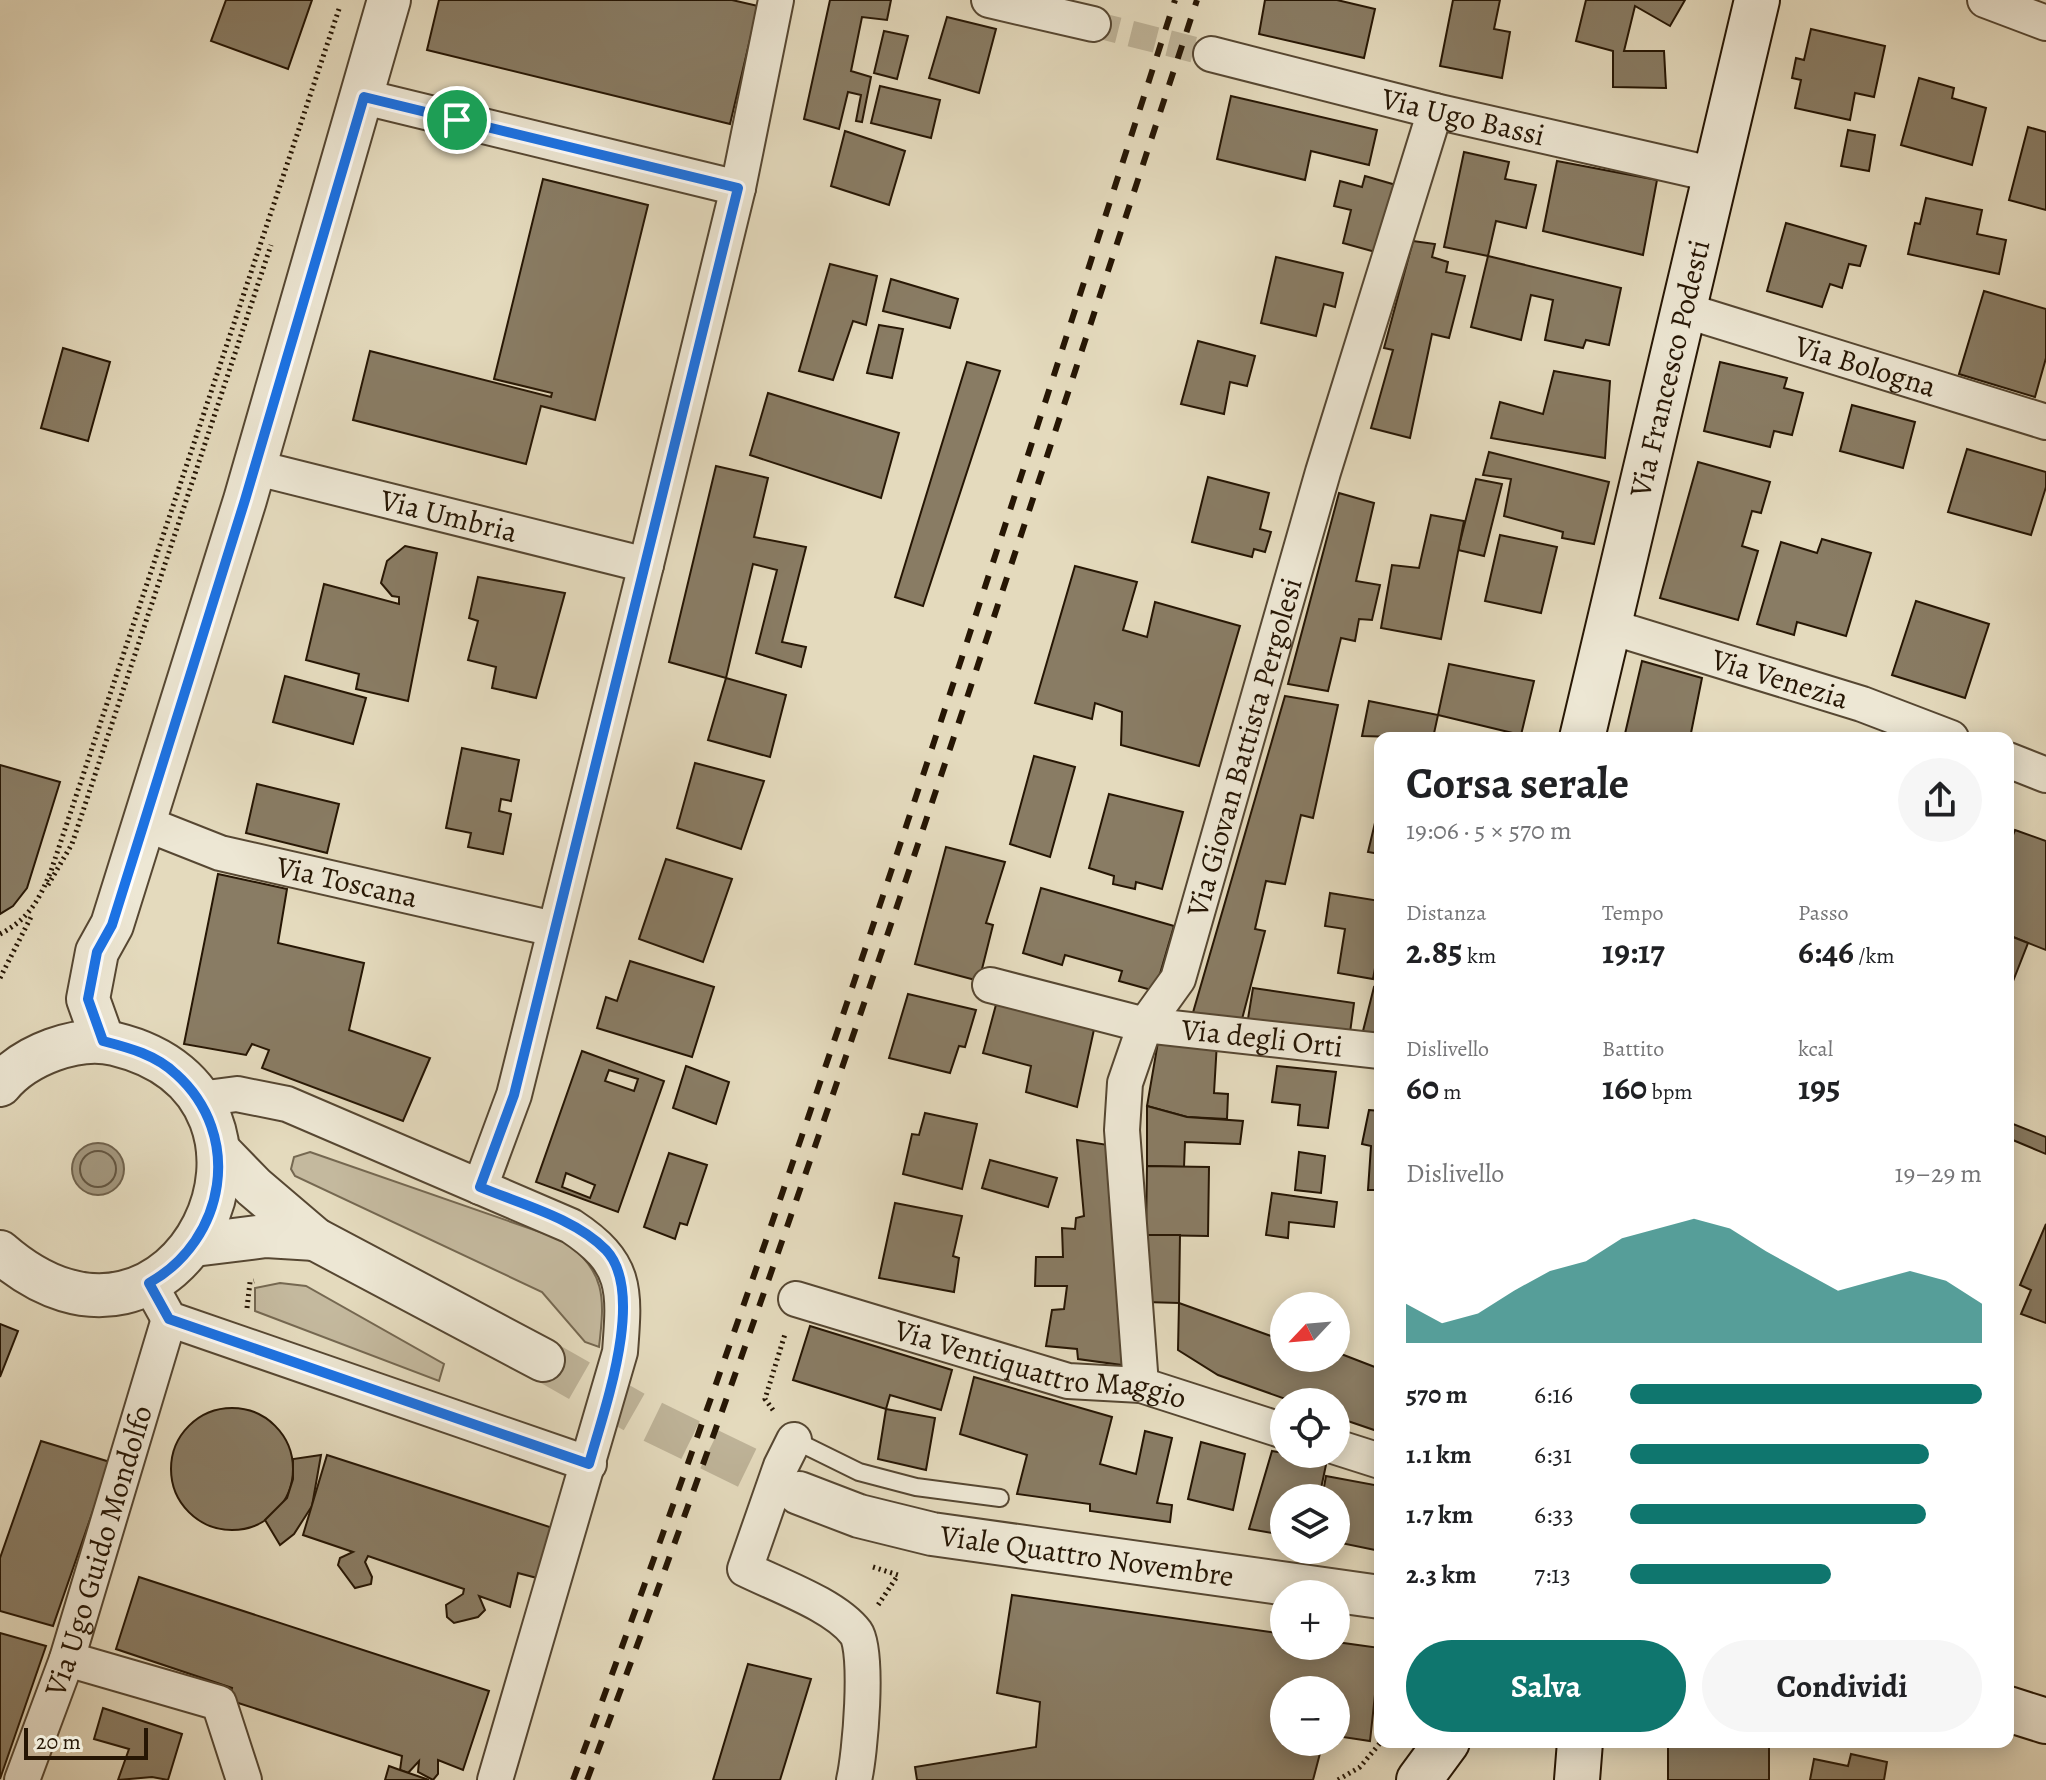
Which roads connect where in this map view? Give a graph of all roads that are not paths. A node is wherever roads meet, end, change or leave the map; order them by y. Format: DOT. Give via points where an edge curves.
graph roads {
  1 [pos="389,0"];
  2 [pos="776,0"];
  3 [pos="989,0"];
  4 [pos="1757,0"];
  5 [pos="1985,0"];
  6 [pos="2046,23"];
  7 [pos="1093,24"];
  8 [pos="1211,54"];
  9 [pos="364,97"];
  10 [pos="1435,111"];
  11 [pos="1716,175"];
  12 [pos="738,188"];
  13 [pos="1684,310"];
  14 [pos="2046,422"];
  15 [pos="253,467"];
  16 [pos="646,565"];
  17 [pos="1608,626"];
  18 [pos="1583,732"];
  19 [pos="1935,732"];
  20 [pos="2014,762"];
  21 [pos="2046,775"];
  22 [pos="144,823"];
  23 [pos="554,929"];
  24 [pos="990,985"];
  25 [pos="1145,1025"];
  26 [pos="103,1041"];
  27 [pos="1374,1050"];
  28 [pos="0,1085"];
  29 [pos="199,1099"];
  30 [pos="218,1150"];
  31 [pos="480,1187"];
  32 [pos="315,1239"];
  33 [pos="194,1245"];
  34 [pos="0,1252"];
  35 [pos="149,1283"];
  36 [pos="796,1299"];
  37 [pos="169,1319"];
  38 [pos="543,1360"];
  39 [pos="1141,1385"];
  40 [pos="1270,1426"];
  41 [pos="794,1440"];
  42 [pos="1350,1451"];
  43 [pos="1374,1459"];
  44 [pos="589,1464"];
  45 [pos="799,1493"];
  46 [pos="1000,1498"];
  47 [pos="1374,1596"];
  48 [pos="67,1659"];
  49 [pos="2014,1711"];
  50 [pos="2046,1721"];
  51 [pos="1445,1748"];
  52 [pos="1451,1748"];
  53 [pos="1580,1748"];
  54 [pos="22,1780"];
  55 [pos="244,1780"];
  56 [pos="495,1780"];
  57 [pos="854,1780"];
  58 [pos="1419,1780"];
  59 [pos="1456,1780"];
  60 [pos="1577,1780"];
  1 -- 9 [label="street"];
  2 -- 12 [label="street"];
  3 -- 7 [label="street"];
  4 -- 11 [label="main road, Via Francesco Podesti"];
  5 -- 6 [label="street"];
  8 -- 10 [label="street, Via Ugo Bassi"];
  9 -- 12 [label="street"];
  9 -- 15 [label="street"];
  10 -- 11 [label="street, Via Ugo Bassi"];
  10 -- 25 [label="street, Via Giovan Battista Pergolesi" via="1323,472 1178,979"];
  11 -- 13 [label="main road, Via Francesco Podesti"];
  12 -- 16 [label="street"];
  13 -- 14 [label="street, Via Bologna"];
  13 -- 17 [label="main road, Via Francesco Podesti"];
  15 -- 16 [label="street, Via Umbria"];
  15 -- 22 [label="street"];
  16 -- 23 [label="street"];
  17 -- 18 [label="main road, Via Francesco Podesti"];
  17 -- 19 [label="street, Via Venezia" via="1862,704"];
  20 -- 21 [label="street"];
  22 -- 23 [label="street, Via Toscana" via="220,853"];
  22 -- 26 [label="street" via="112,925 97,952 88,999"];
  23 -- 31 [label="street" via="514,1095"];
  24 -- 25 [label="street, Via degli Orti"];
  25 -- 27 [label="street, Via degli Orti"];
  25 -- 39 [label="street, Via Giovan Battista Pergolesi" via="1125,1083 1122,1130"];
  26 -- 28 [label="street" via="64,1046 24,1063"];
  26 -- 29 [label="street" via="148,1054 176,1073"];
  29 -- 30 [label="street"];
  29 -- 31 [label="street" via="237,1094 287,1104"];
  30 -- 32 [label="street"];
  30 -- 33 [label="street" via="218,1187"];
  31 -- 44 [label="street" via="571,1226 606,1250 615,1265 621,1293 620,1352"];
  32 -- 33 [label="street" via="266,1236"];
  32 -- 38 [label="street"];
  33 -- 35 [label="street"];
  34 -- 35 [label="street" via="26,1275 61,1290 98,1295"];
  35 -- 37 [label="street"];
  36 -- 39 [label="street, Via Ventiquattro Maggio" via="1068,1381"];
  37 -- 44 [label="street"];
  37 -- 48 [label="street, Via Ugo Guido Mondolfo"];
  39 -- 40 [label="street, Via Ventiquattro Maggio"];
  41 -- 46 [label="lane" via="859,1472 916,1487"];
  41 -- 57 [label="street" via="745,1569 840,1617 859,1636 862,1703"];
  42 -- 43 [label="street"];
  44 -- 56 [label="street"];
  45 -- 47 [label="street, Viale Quattro Novembre" via="859,1516 932,1534"];
  48 -- 54 [label="street, Via Ugo Guido Mondolfo"];
  48 -- 55 [label="street" via="219,1703"];
  49 -- 50 [label="main road"];
  51 -- 58 [label="main road"];
  52 -- 59 [label="main road"];
  53 -- 60 [label="main road"];
}
